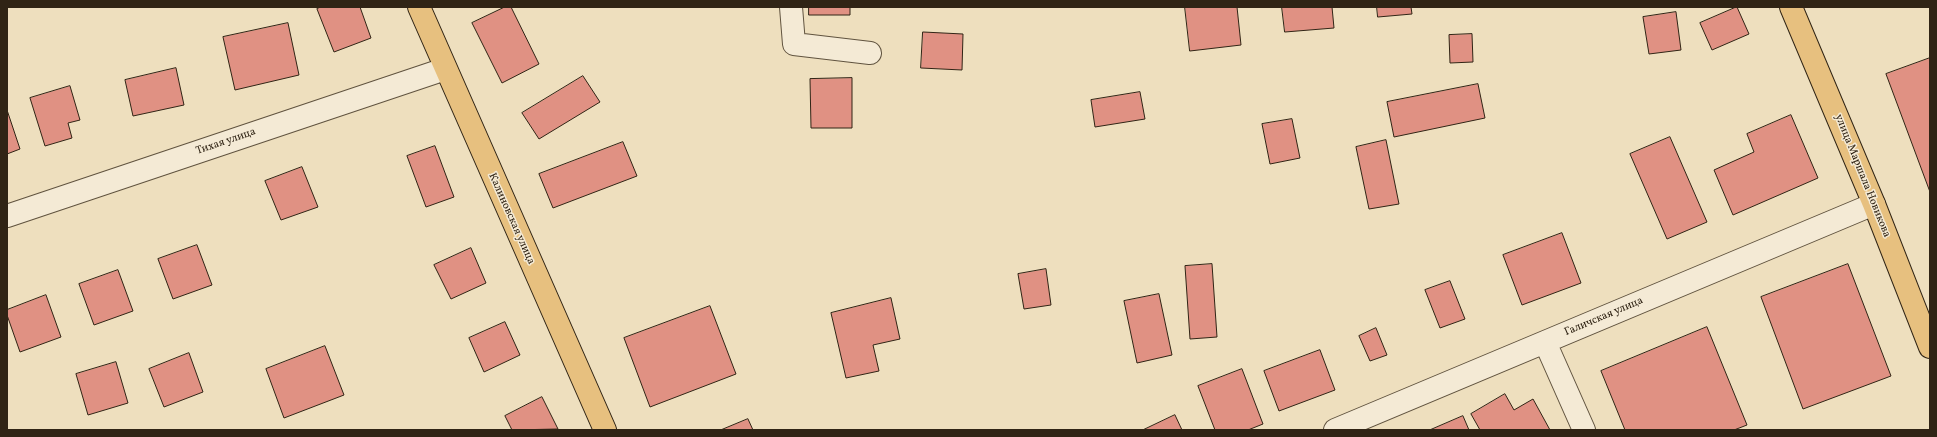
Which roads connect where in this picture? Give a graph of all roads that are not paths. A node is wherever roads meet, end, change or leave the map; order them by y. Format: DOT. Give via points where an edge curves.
graph roads {
  1 [pos="419,7"];
  2 [pos="791,7"];
  3 [pos="1791,7"];
  4 [pos="870,53"];
  5 [pos="445,68"];
  6 [pos="1874,204"];
  7 [pos="7,216"];
  8 [pos="1925,316"];
  9 [pos="1545,342"];
  10 [pos="1930,347"];
  11 [pos="604,430"];
  12 [pos="1334,430"];
  13 [pos="1584,430"];
  1 -- 5 [label="main road, Калиновская улица"];
  2 -- 4 [label="street" via="794,44"];
  3 -- 6 [label="main road, улица Маршала Новикова"];
  5 -- 7 [label="street, Тихая улица"];
  5 -- 11 [label="main road, Калиновская улица"];
  6 -- 8 [label="main road, улица Маршала Новикова"];
  6 -- 9 [label="street, Галичская улица"];
  8 -- 10 [label="main road, улица Маршала Новикова"];
  9 -- 12 [label="street, Галичская улица"];
  9 -- 13 [label="street"];
}
